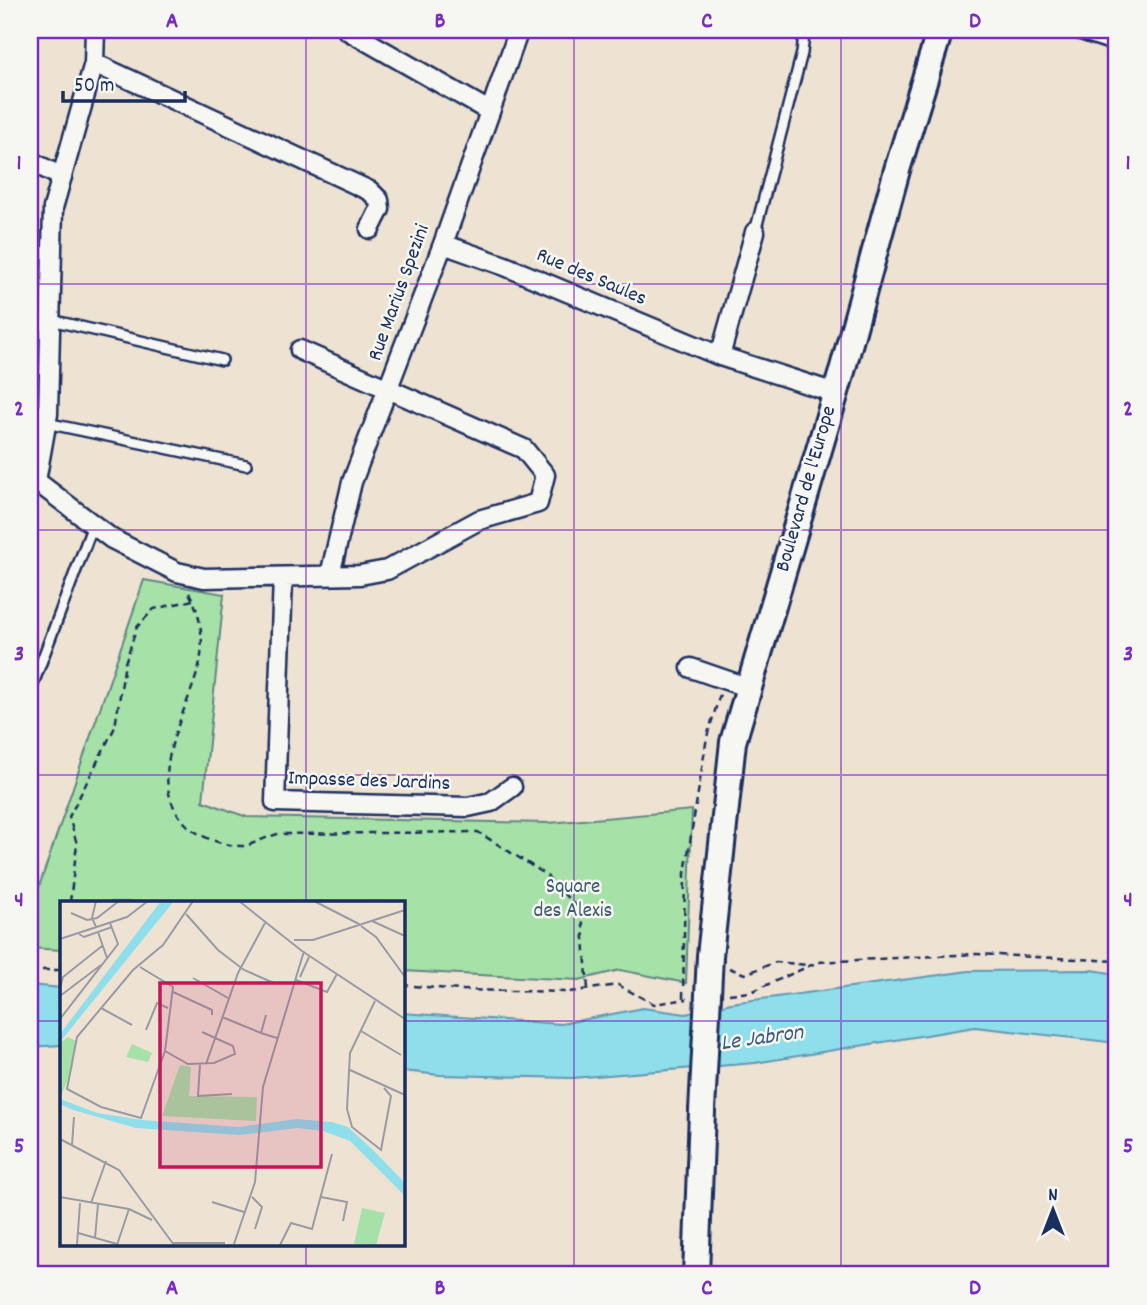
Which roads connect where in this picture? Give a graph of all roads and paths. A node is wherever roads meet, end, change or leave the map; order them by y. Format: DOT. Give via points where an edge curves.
graph roads {
  1 [pos="94,30"];
  2 [pos="346,30"];
  3 [pos="519,30"];
  4 [pos="801,30"];
  5 [pos="940,30"];
  6 [pos="1081,30"];
  7 [pos="1117,43"];
  8 [pos="94,63"];
  9 [pos="489,111"];
  10 [pos="30,161"];
  11 [pos="62,177"];
  12 [pos="370,229"];
  13 [pos="755,232"];
  14 [pos="443,244"];
  15 [pos="51,320"];
  16 [pos="300,350"];
  17 [pos="720,356"];
  18 [pos="222,360"];
  19 [pos="388,390"];
  20 [pos="835,393"];
  21 [pos="46,423"];
  22 [pos="246,465"];
  23 [pos="33,484"];
  24 [pos="93,525"];
  25 [pos="330,575"];
  26 [pos="283,577"];
  27 [pos="193,600"];
  28 [pos="691,668"];
  29 [pos="724,680"];
  30 [pos="749,688"];
  31 [pos="30,692"];
  32 [pos="512,787"];
  33 [pos="70,901"];
  34 [pos="710,959"];
  35 [pos="1117,961"];
  36 [pos="810,966"];
  37 [pos="30,970"];
  38 [pos="60,970"];
  39 [pos="404,985"];
  40 [pos="728,994"];
  41 [pos="694,998"];
  42 [pos="683,999"];
  43 [pos="696,1275"];
  1 -- 8 [label="street"];
  2 -- 9 [label="street"];
  3 -- 9 [label="street, Rue Marius Spezini"];
  4 -- 13 [label="lane" via="802,53"];
  5 -- 20 [label="main road, Boulevard de l'Europe"];
  6 -- 7 [label="street"];
  8 -- 11 [label="street"];
  8 -- 12 [label="street" via="370,191 380,209"];
  9 -- 14 [label="street, Rue Marius Spezini"];
  10 -- 11 [label="street"];
  11 -- 15 [label="street" via="53,208"];
  13 -- 17 [label="street"];
  14 -- 17 [label="street, Rue des Saules"];
  14 -- 19 [label="street, Rue Marius Spezini"];
  15 -- 18 [label="lane"];
  15 -- 21 [label="street"];
  16 -- 19 [label="street"];
  17 -- 20 [label="street, Rue des Saules"];
  19 -- 25 [label="street, Rue Marius Spezini" via="352,482"];
  19 -- 25 [label="street" via="524,449 545,475 538,503 479,520 387,570"];
  20 -- 30 [label="main road, Boulevard de l'Europe"];
  21 -- 22 [label="lane"];
  21 -- 23 [label="street"];
  23 -- 24 [label="street"];
  24 -- 26 [label="street" via="177,572 204,578"];
  24 -- 31 [label="lane"];
  25 -- 26 [label="street"];
  26 -- 32 [label="street, Impasse des Jardins" via="275,802 468,807 491,802"];
  27 -- 33 [label="path" via="154,609 138,627 125,663 115,727 69,817 77,844"];
  28 -- 29 [label="street"];
  29 -- 30 [label="street"];
  29 -- 42 [label="path" via="707,737 685,873"];
  30 -- 34 [label="main road, Boulevard de l'Europe" via="733,742"];
  34 -- 36 [label="path" via="745,974 776,962"];
  34 -- 43 [label="main road, Boulevard de l'Europe, bridge"];
  35 -- 36 [label="path" via="976,954"];
  36 -- 40 [label="path" via="751,992"];
  37 -- 38 [label="path"];
  39 -- 42 [label="path" via="569,992 618,985 654,1004"];
  41 -- 42 [label="path"];
}
